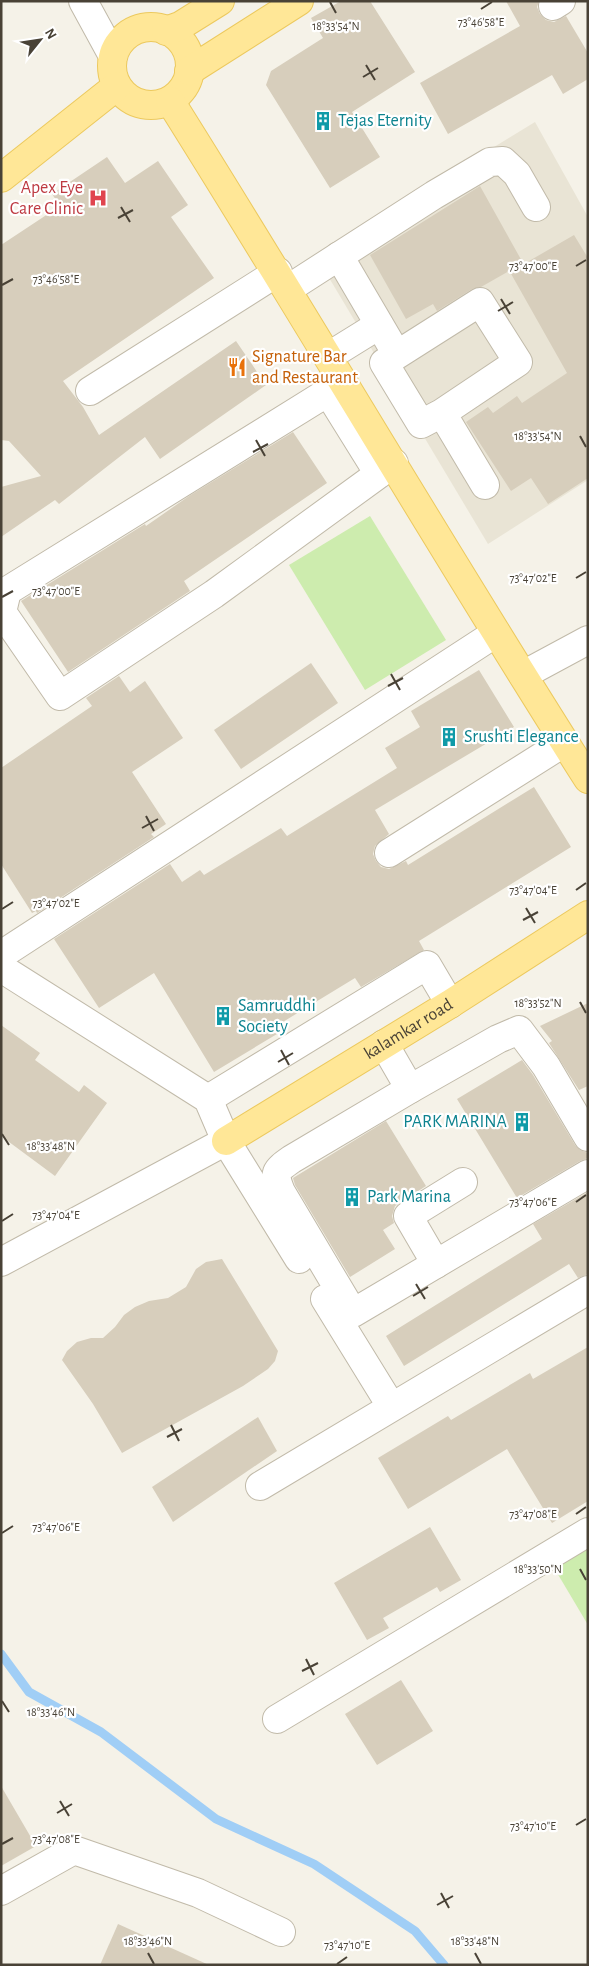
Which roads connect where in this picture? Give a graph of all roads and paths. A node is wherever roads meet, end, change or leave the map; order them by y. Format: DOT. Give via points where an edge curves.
graph roads {
  1 [pos="83,1"];
  2 [pos="220,1"];
  3 [pos="299,1"];
  4 [pos="166,31"];
  5 [pos="113,56"];
  6 [pos="189,71"];
  7 [pos="117,86"];
  8 [pos="170,101"];
  9 [pos="1,178"];
  10 [pos="536,208"];
  11 [pos="339,256"];
  12 [pos="283,280"];
  13 [pos="379,325"];
  14 [pos="396,353"];
  15 [pos="329,356"];
  16 [pos="90,391"];
  17 [pos="442,413"];
  18 [pos="386,468"];
  19 [pos="484,485"];
  20 [pos="496,633"];
  21 [pos="588,640"];
  22 [pos="522,675"];
  23 [pos="565,742"];
  24 [pos="588,778"];
  25 [pos="389,853"];
  26 [pos="588,915"];
  27 [pos="1,955"];
  28 [pos="1,968"];
  29 [pos="450,1004"];
  30 [pos="384,1044"];
  31 [pos="410,1089"];
  32 [pos="208,1099"];
  33 [pos="588,1137"];
  34 [pos="226,1141"];
  35 [pos="588,1174"];
  36 [pos="463,1182"];
  37 [pos="1,1262"];
  38 [pos="436,1264"];
  39 [pos="588,1290"];
  40 [pos="391,1406"];
  41 [pos="260,1486"];
  42 [pos="588,1532"];
  43 [pos="277,1719"];
  44 [pos="1,1891"];
  45 [pos="281,1932"];
  1 -- 5 [label="street"];
  2 -- 4 [label="main road"];
  3 -- 6 [label="main road"];
  4 -- 5 [label="main road" via="146,28 132,32 120,42"];
  4 -- 6 [label="main road" via="185,47"];
  5 -- 7 [label="main road" via="112,71"];
  6 -- 8 [label="main road" via="182,91"];
  7 -- 8 [label="main road" via="126,97 141,104 156,106"];
  7 -- 9 [label="main road"];
  8 -- 12 [label="main road"];
  10 -- 11 [label="street" via="518,174 503,161 490,162"];
  11 -- 12 [label="street"];
  11 -- 13 [label="street"];
  12 -- 15 [label="main road"];
  12 -- 16 [label="street"];
  13 -- 14 [label="street"];
  13 -- 15 [label="street"];
  14 -- 17 [label="street" via="384,362 422,424"];
  14 -- 17 [label="street" via="480,302 518,362"];
  15 -- 18 [label="main road"];
  17 -- 19 [label="street"];
  18 -- 18 [label="street" via="328,392 7,592 2,612 60,696 214,594"];
  18 -- 20 [label="main road"];
  20 -- 22 [label="main road"];
  20 -- 27 [label="street"];
  21 -- 22 [label="street"];
  22 -- 23 [label="main road"];
  23 -- 24 [label="main road"];
  23 -- 25 [label="street"];
  26 -- 29 [label="main road, kalamkar road"];
  28 -- 32 [label="street"];
  29 -- 30 [label="main road, kalamkar road"];
  29 -- 32 [label="street" via="426,965"];
  30 -- 31 [label="street"];
  30 -- 34 [label="main road, kalamkar road"];
  31 -- 33 [label="street" via="519,1030 546,1066"];
  31 -- 38 [label="street" via="292,1159 277,1170 275,1178 353,1313"];
  32 -- 34 [label="street"];
  34 -- 37 [label="street"];
  34 -- 40 [label="street"];
  35 -- 38 [label="street"];
  36 -- 38 [label="street" via="408,1216"];
  39 -- 40 [label="street"];
  40 -- 41 [label="street"];
  42 -- 43 [label="street"];
  44 -- 45 [label="street" via="74,1850 198,1893"];
}
